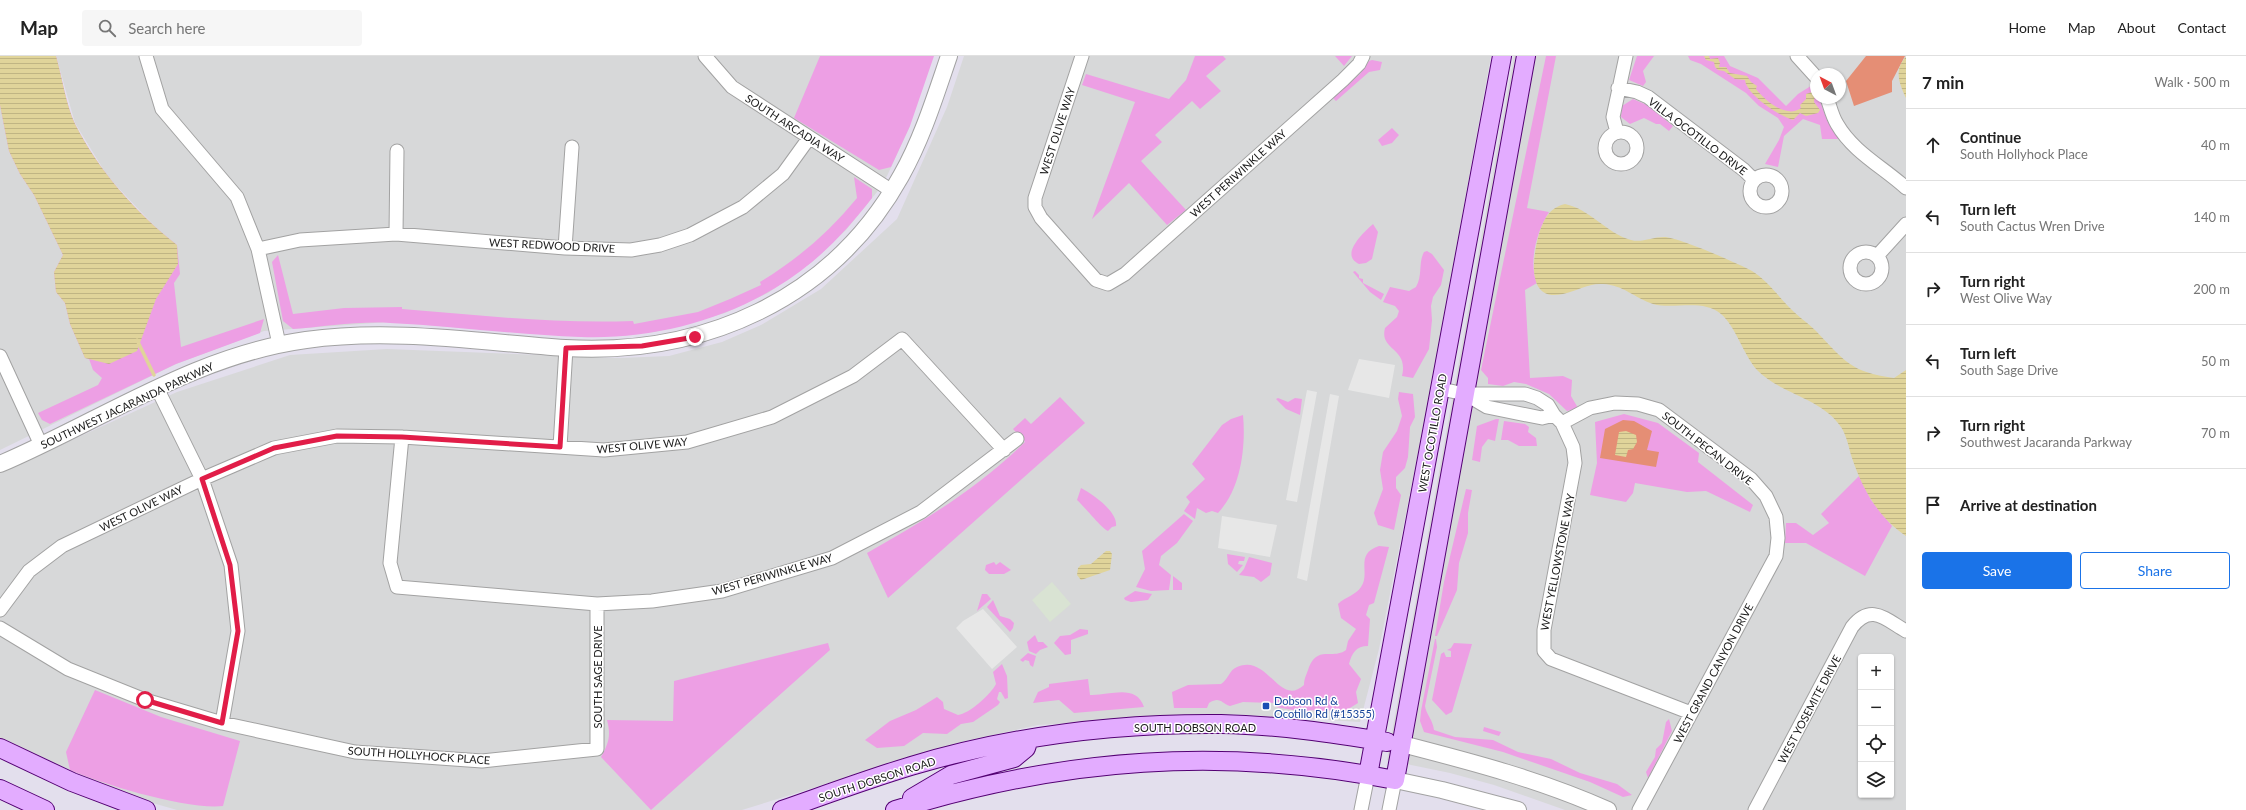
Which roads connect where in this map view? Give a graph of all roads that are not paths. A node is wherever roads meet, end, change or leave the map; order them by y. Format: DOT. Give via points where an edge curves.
graph roads {
  1 [pos="146,56"];
  2 [pos="705,56"];
  3 [pos="949,56"];
  4 [pos="1082,56"];
  5 [pos="1363,56"];
  6 [pos="1502,56"];
  7 [pos="1526,56"];
  8 [pos="1626,56"];
  9 [pos="1797,56"];
  10 [pos="1810,70"];
  11 [pos="1618,88"];
  12 [pos="1829,104"];
  13 [pos="1617,132"];
  14 [pos="809,138"];
  15 [pos="572,147"];
  16 [pos="397,151"];
  17 [pos="1754,180"];
  18 [pos="1906,188"];
  19 [pos="892,191"];
  20 [pos="1906,224"];
  21 [pos="396,234"];
  22 [pos="565,248"];
  23 [pos="258,249"];
  24 [pos="1877,256"];
  25 [pos="1108,284"];
  26 [pos="279,344"];
  27 [pos="566,348"];
  28 [pos="0,356"];
  29 [pos="157,388"];
  30 [pos="1441,389"];
  31 [pos="1465,394"];
  32 [pos="1525,394"];
  33 [pos="1522,414"];
  34 [pos="1558,419"];
  35 [pos="402,437"];
  36 [pos="1017,439"];
  37 [pos="41,445"];
  38 [pos="560,447"];
  39 [pos="1004,450"];
  40 [pos="0,464"];
  41 [pos="202,479"];
  42 [pos="1778,534"];
  43 [pos="597,604"];
  44 [pos="0,610"];
  45 [pos="0,628"];
  46 [pos="1906,631"];
  47 [pos="1691,713"];
  48 [pos="222,723"];
  49 [pos="1029,739"];
  50 [pos="1376,740"];
  51 [pos="1402,744"];
  52 [pos="0,748"];
  53 [pos="597,749"];
  54 [pos="1368,775"];
  55 [pos="1395,780"];
  56 [pos="0,788"];
  57 [pos="45,810"];
  58 [pos="146,810"];
  59 [pos="782,810"];
  60 [pos="890,810"];
  61 [pos="895,810"];
  62 [pos="1361,810"];
  63 [pos="1389,810"];
  64 [pos="1518,810"];
  65 [pos="1608,810"];
  66 [pos="1639,810"];
  67 [pos="1755,810"];
  1 -- 23 [label="street" via="162,109 237,197"];
  2 -- 14 [label="street, SOUTH ARCADIA WAY" via="732,87"];
  3 -- 19 [label="street, SOUTHWEST JACARANDA PARKWAY" via="913,153"];
  4 -- 25 [label="street, WEST OLIVE WAY" via="1035,198 1035,207 1041,218 1096,280"];
  5 -- 25 [label="street, WEST PERIWINKLE WAY" via="1338,85 1125,274"];
  6 -- 30 [label="main road, WEST OCOTILLO ROAD"];
  7 -- 31 [label="main road"];
  8 -- 11 [label="street"];
  9 -- 10 [label="street"];
  11 -- 13 [label="street" via="1613,117"];
  11 -- 17 [label="street, VILLA OCOTILLO DRIVE" via="1648,97"];
  12 -- 18 [label="street" via="1836,123 1859,151"];
  14 -- 19 [label="street, SOUTH ARCADIA WAY"];
  14 -- 22 [label="street, WEST REDWOOD DRIVE" via="783,174 765,190 743,207 690,235 660,245 631,250"];
  15 -- 22 [label="street"];
  16 -- 21 [label="street"];
  19 -- 27 [label="street, SOUTHWEST JACARANDA PARKWAY" via="876,215 841,254 794,292 766,309 723,328 667,343 616,348"];
  20 -- 24 [label="street"];
  21 -- 22 [label="street, WEST REDWOOD DRIVE"];
  21 -- 23 [label="street, WEST REDWOOD DRIVE" via="300,240"];
  23 -- 26 [label="street"];
  26 -- 27 [label="street, SOUTHWEST JACARANDA PARKWAY" via="375,334"];
  26 -- 29 [label="street, SOUTHWEST JACARANDA PARKWAY" via="214,363"];
  27 -- 38 [label="street"];
  28 -- 37 [label="street"];
  29 -- 37 [label="street, SOUTHWEST JACARANDA PARKWAY"];
  29 -- 41 [label="street"];
  30 -- 31 [label="street"];
  30 -- 50 [label="main road, WEST OCOTILLO ROAD"];
  31 -- 32 [label="street"];
  31 -- 33 [label="street, SOUTH PECAN DRIVE" via="1487,407"];
  31 -- 51 [label="main road"];
  32 -- 33 [label="street"];
  32 -- 34 [label="street" via="1548,405"];
  33 -- 34 [label="street, SOUTH PECAN DRIVE"];
  34 -- 42 [label="street, SOUTH PECAN DRIVE" via="1614,403 1638,404 1659,410 1751,479 1776,517"];
  34 -- 47 [label="street, WEST YELLOWSTONE WAY" via="1573,447 1575,463 1544,630 1544,651 1551,659"];
  35 -- 38 [label="street, WEST OLIVE WAY"];
  35 -- 41 [label="street, WEST OLIVE WAY" via="337,436 274,448"];
  35 -- 43 [label="street, WEST PERIWINKLE WAY" via="390,563 397,587"];
  36 -- 39 [label="street, WEST PERIWINKLE WAY"];
  37 -- 40 [label="street, SOUTHWEST JACARANDA PARKWAY"];
  38 -- 39 [label="street, WEST OLIVE WAY" via="604,450 687,442 772,417 853,376 902,339"];
  39 -- 43 [label="street, WEST PERIWINKLE WAY" via="921,512 832,558 722,591 652,601"];
  41 -- 44 [label="street, WEST OLIVE WAY" via="62,546 28,571"];
  41 -- 48 [label="street" via="230,565 238,631"];
  42 -- 47 [label="street, WEST GRAND CANYON DRIVE" via="1776,556"];
  43 -- 53 [label="street, SOUTH SAGE DRIVE"];
  45 -- 48 [label="street, SOUTH HOLLYHOCK PLACE" via="68,669 145,700"];
  46 -- 67 [label="street, WEST YOSEMITE DRIVE" via="1879,615 1867,614 1858,619"];
  47 -- 66 [label="street, WEST GRAND CANYON DRIVE"];
  48 -- 53 [label="street, SOUTH HOLLYHOCK PLACE" via="355,752 482,761"];
  49 -- 50 [label="main road, SOUTH DOBSON ROAD" via="1127,727 1221,724 1302,730"];
  49 -- 59 [label="main road, SOUTH DOBSON ROAD" via="913,766"];
  49 -- 60 [label="main road" via="1026,748 1014,758 951,775"];
  50 -- 51 [label="main road, SOUTH DOBSON ROAD"];
  50 -- 54 [label="main road, WEST OCOTILLO ROAD"];
  51 -- 55 [label="main road"];
  51 -- 65 [label="street, SOUTH DOBSON ROAD" via="1524,777"];
  52 -- 58 [label="main road" via="72,782"];
  54 -- 55 [label="main road"];
  54 -- 61 [label="main road" via="1235,760 1168,761 1056,771 975,788"];
  54 -- 62 [label="street, WEST OCOTILLO ROAD"];
  55 -- 63 [label="street"];
  55 -- 64 [label="street"];
  56 -- 57 [label="main road"];
}
